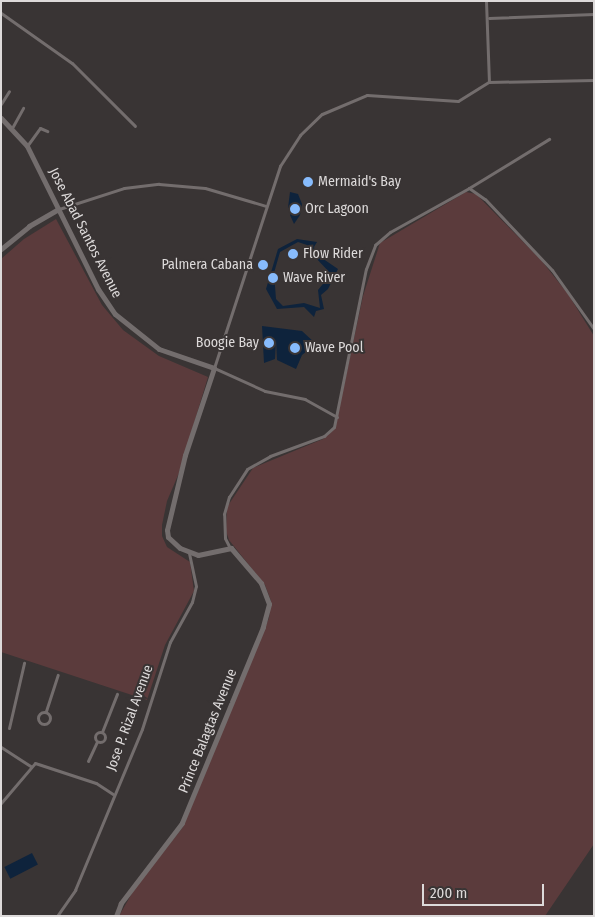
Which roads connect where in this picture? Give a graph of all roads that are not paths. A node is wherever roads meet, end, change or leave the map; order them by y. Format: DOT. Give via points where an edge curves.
graph roads {
  1 [pos="486,1"];
  2 [pos="1,13"];
  3 [pos="594,14"];
  4 [pos="489,18"];
  5 [pos="594,80"];
  6 [pos="489,82"];
  7 [pos="9,91"];
  8 [pos="1,104"];
  9 [pos="23,108"];
  10 [pos="1,118"];
  11 [pos="135,126"];
  12 [pos="12,128"];
  13 [pos="47,131"];
  14 [pos="549,139"];
  15 [pos="27,146"];
  16 [pos="468,188"];
  17 [pos="266,206"];
  18 [pos="59,209"];
  19 [pos="1,249"];
  20 [pos="594,329"];
  21 [pos="214,368"];
  22 [pos="337,418"];
  23 [pos="231,548"];
  24 [pos="189,552"];
  25 [pos="24,663"];
  26 [pos="58,674"];
  27 [pos="117,694"];
  28 [pos="46,712"];
  29 [pos="9,728"];
  30 [pos="102,732"];
  31 [pos="97,742"];
  32 [pos="1,748"];
  33 [pos="88,761"];
  34 [pos="30,766"];
  35 [pos="114,794"];
  36 [pos="1,803"];
  37 [pos="57,916"];
  38 [pos="116,916"];
  1 -- 4 [label="street"];
  2 -- 11 [label="street" via="72,63"];
  3 -- 4 [label="street"];
  4 -- 6 [label="street"];
  5 -- 6 [label="street"];
  6 -- 17 [label="street" via="458,101 376,94 334,107 309,125 289,150"];
  7 -- 8 [label="street"];
  9 -- 12 [label="street"];
  10 -- 12 [label="main road, Jose Abad Santos Avenue"];
  12 -- 15 [label="main road, Jose Abad Santos Avenue"];
  13 -- 15 [label="street" via="40,128"];
  14 -- 16 [label="street"];
  15 -- 18 [label="main road, Jose Abad Santos Avenue"];
  16 -- 20 [label="street" via="485,199 552,270"];
  16 -- 22 [label="street" via="390,232 375,245 358,298"];
  17 -- 18 [label="street" via="205,188 159,184 124,188"];
  17 -- 21 [label="street"];
  18 -- 19 [label="main road" via="29,226"];
  18 -- 21 [label="main road, Jose Abad Santos Avenue" via="98,289 115,314 159,349"];
  21 -- 22 [label="street" via="265,391 305,399"];
  21 -- 24 [label="main road" via="185,455 167,530 170,541"];
  22 -- 23 [label="street" via="328,435 253,463 247,469 229,497 224,514 225,538"];
  23 -- 24 [label="main road" via="203,555"];
  23 -- 38 [label="main road, Prince Balagtas Avenue" via="264,588 268,612 182,822 121,903"];
  24 -- 35 [label="street, Jose P. Rizal Avenue" via="196,590 170,642 142,729"];
  25 -- 29 [label="street"];
  26 -- 28 [label="street"];
  27 -- 30 [label="street"];
  28 -- 28 [label="street" via="38,716 43,724 51,719"];
  30 -- 31 [label="street" via="96,735"];
  30 -- 31 [label="street" via="105,739"];
  31 -- 33 [label="street"];
  32 -- 34 [label="street"];
  34 -- 35 [label="street" via="35,763 96,783"];
  34 -- 36 [label="street"];
  35 -- 37 [label="street, Jose P. Rizal Avenue" via="72,897"];
}
